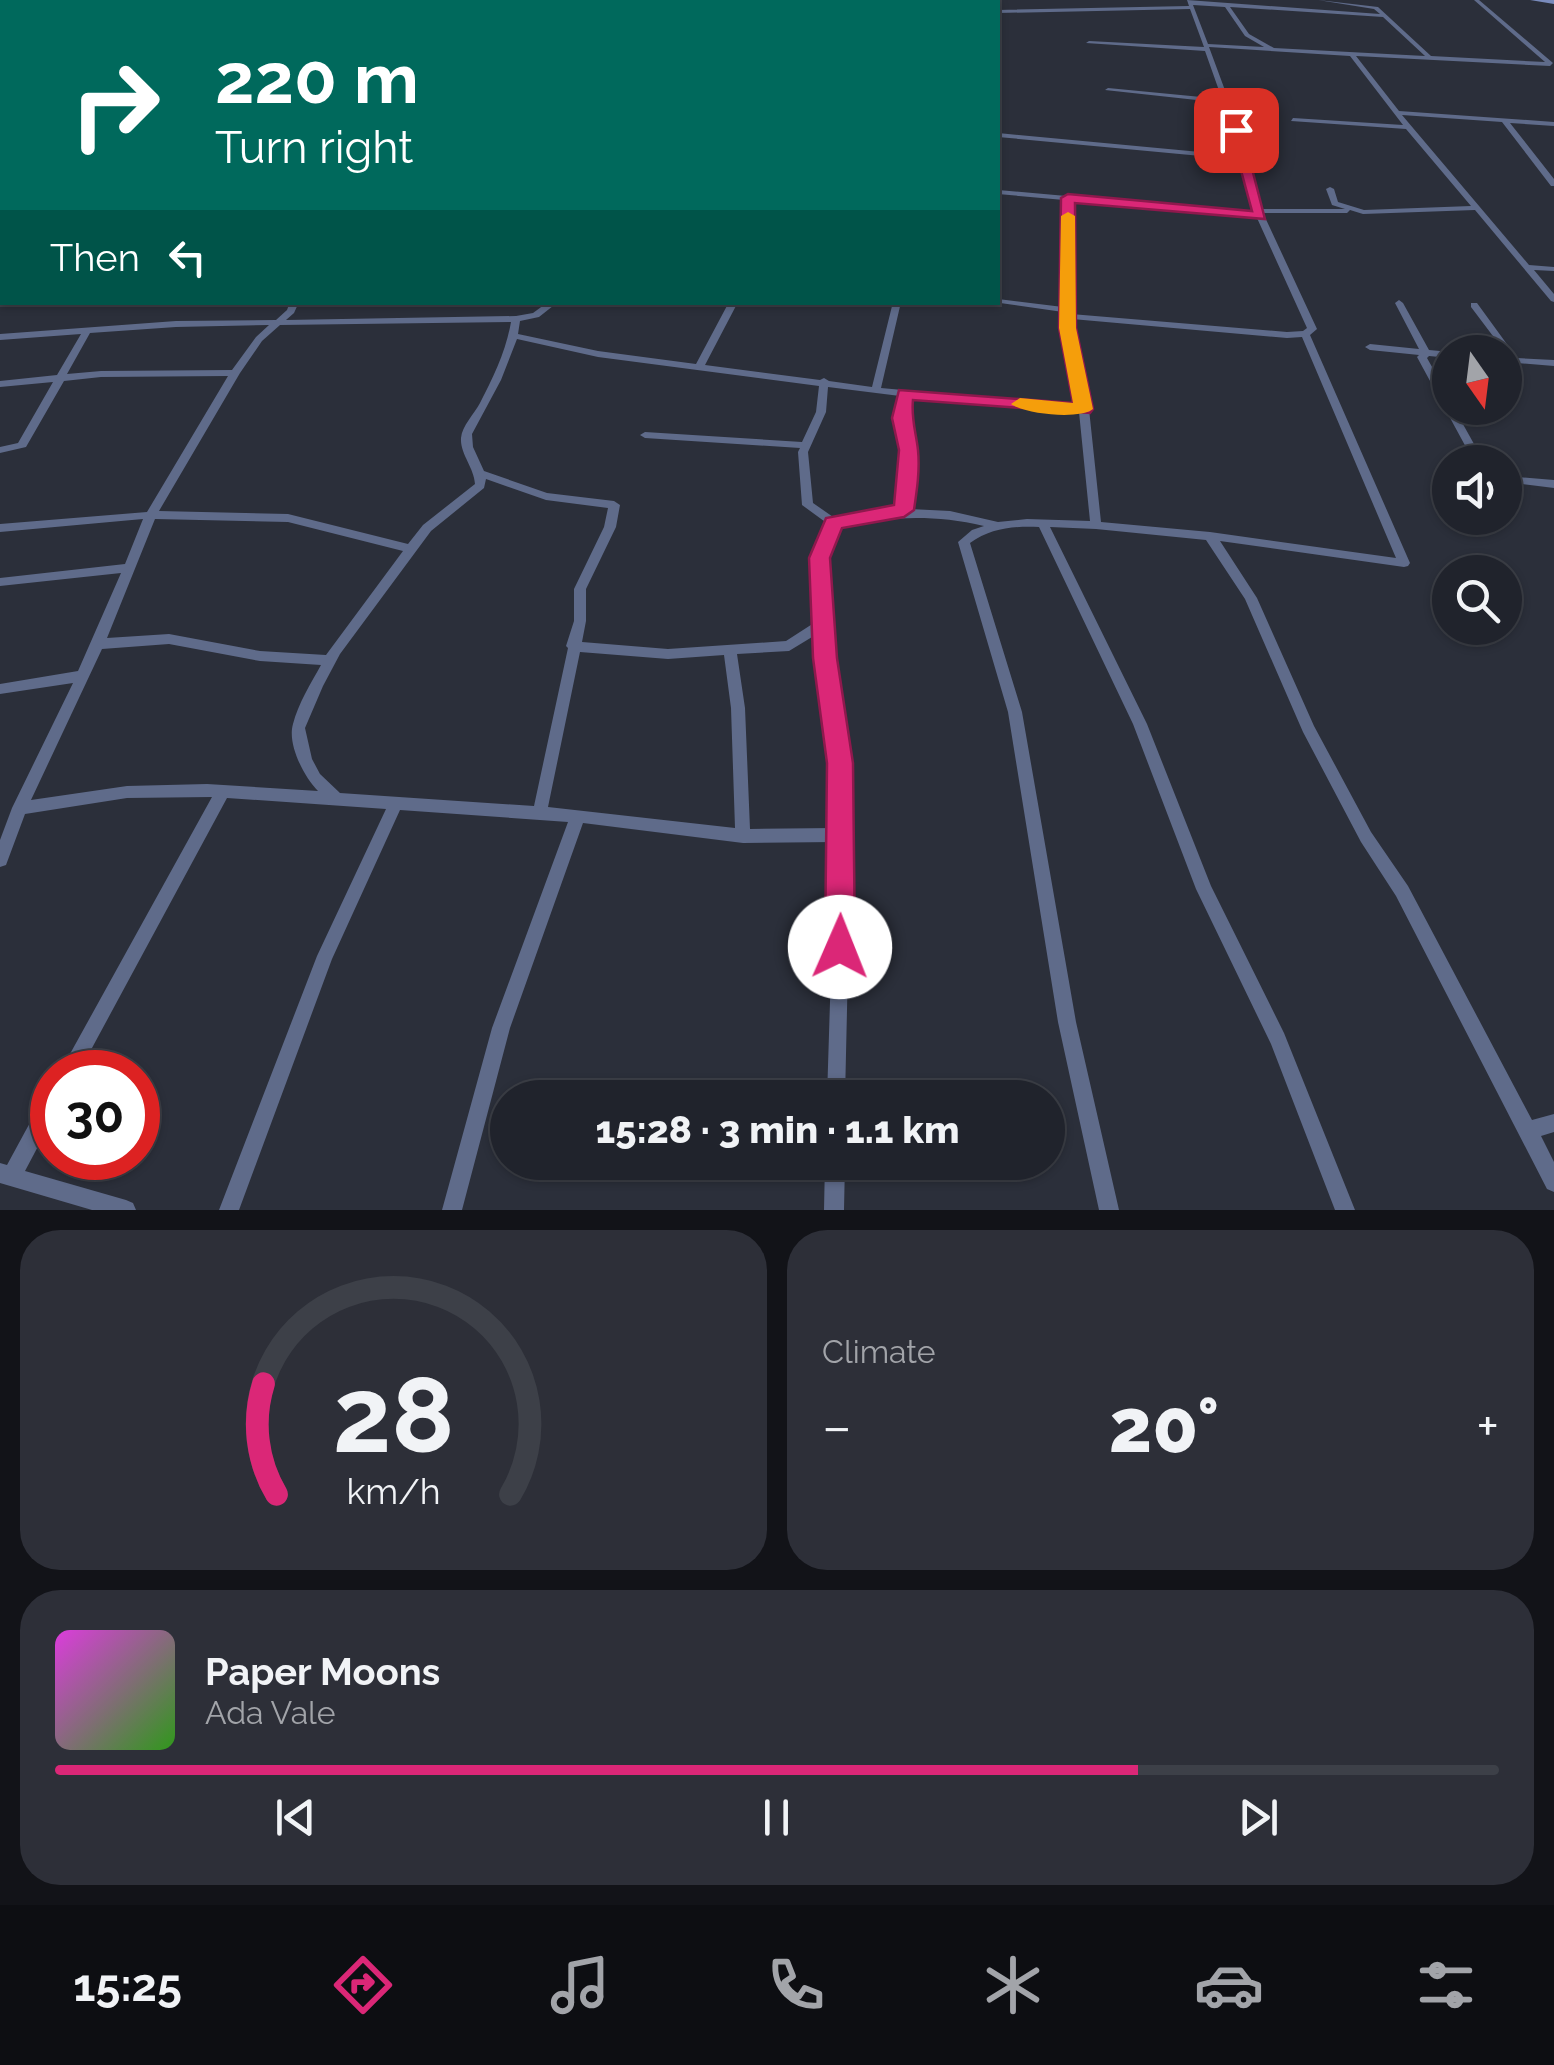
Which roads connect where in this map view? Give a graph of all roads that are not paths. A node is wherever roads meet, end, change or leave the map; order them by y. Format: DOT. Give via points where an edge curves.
graph roads {
  1 [pos="1320,0"];
  2 [pos="1476,0"];
  3 [pos="1487,0"];
  4 [pos="1533,0"];
  5 [pos="1554,2"];
  6 [pos="1190,4"];
  7 [pos="1227,7"];
  8 [pos="1000,11"];
  9 [pos="1384,16"];
  10 [pos="1089,43"];
  11 [pos="1205,47"];
  12 [pos="1272,49"];
  13 [pos="1352,54"];
  14 [pos="1429,57"];
  15 [pos="1550,60"];
  16 [pos="1108,90"];
  17 [pos="1224,101"];
  18 [pos="1398,114"];
  19 [pos="1293,120"];
  20 [pos="1504,120"];
  21 [pos="1554,124"];
  22 [pos="1408,128"];
  23 [pos="1000,135"];
  24 [pos="1247,158"];
  25 [pos="1554,184"];
  26 [pos="1330,190"];
  27 [pos="1000,192"];
  28 [pos="1068,198"];
  29 [pos="1477,208"];
  30 [pos="1354,211"];
  31 [pos="1260,214"];
  32 [pos="1528,267"];
  33 [pos="1554,269"];
  34 [pos="1554,299"];
  35 [pos="1000,302"];
  36 [pos="1399,303"];
  37 [pos="293,305"];
  38 [pos="550,305"];
  39 [pos="732,305"];
  40 [pos="895,305"];
  41 [pos="1474,305"];
  42 [pos="1067,313"];
  43 [pos="516,319"];
  44 [pos="278,323"];
  45 [pos="87,331"];
  46 [pos="1305,334"];
  47 [pos="1494,335"];
  48 [pos="514,336"];
  49 [pos="0,337"];
  50 [pos="1370,348"];
  51 [pos="1426,354"];
  52 [pos="1432,354"];
  53 [pos="1522,361"];
  54 [pos="1554,364"];
  55 [pos="700,366"];
  56 [pos="235,373"];
  57 [pos="63,377"];
  58 [pos="824,381"];
  59 [pos="0,384"];
  60 [pos="876,389"];
  61 [pos="905,394"];
  62 [pos="1084,409"];
  63 [pos="645,435"];
  64 [pos="806,445"];
  65 [pos="1470,445"];
  66 [pos="0,450"];
  67 [pos="482,474"];
  68 [pos="1522,481"];
  69 [pos="1554,484"];
  70 [pos="904,510"];
  71 [pos="151,515"];
  72 [pos="834,523"];
  73 [pos="1096,525"];
  74 [pos="1002,526"];
  75 [pos="1044,526"];
  76 [pos="0,528"];
  77 [pos="1210,536"];
  78 [pos="411,549"];
  79 [pos="130,568"];
  80 [pos="0,582"];
  81 [pos="824,623"];
  82 [pos="98,644"];
  83 [pos="574,646"];
  84 [pos="730,649"];
  85 [pos="330,660"];
  86 [pos="83,676"];
  87 [pos="0,689"];
  88 [pos="222,793"];
  89 [pos="336,798"];
  90 [pos="396,803"];
  91 [pos="20,808"];
  92 [pos="540,811"];
  93 [pos="578,816"];
  94 [pos="6,827"];
  95 [pos="843,834"];
  96 [pos="743,836"];
  97 [pos="0,860"];
  98 [pos="81,1050"];
  99 [pos="836,1080"];
  100 [pos="1554,1123"];
  101 [pos="1527,1131"];
  102 [pos="30,1136"];
  103 [pos="6,1174"];
  104 [pos="835,1180"];
  105 [pos="1554,1182"];
  106 [pos="123,1209"];
  107 [pos="230,1210"];
  108 [pos="452,1210"];
  109 [pos="834,1210"];
  110 [pos="1109,1210"];
  111 [pos="1345,1210"];
  1 -- 9 [label="street" via="1371,6"];
  2 -- 15 [label="street"];
  3 -- 15 [label="street"];
  4 -- 5 [label="street"];
  6 -- 7 [label="street"];
  6 -- 8 [label="street"];
  6 -- 11 [label="street"];
  7 -- 9 [label="street"];
  7 -- 12 [label="street" via="1246,35"];
  9 -- 14 [label="street"];
  10 -- 11 [label="street"];
  11 -- 12 [label="street"];
  11 -- 17 [label="street"];
  12 -- 13 [label="street"];
  13 -- 14 [label="street"];
  13 -- 18 [label="street"];
  14 -- 15 [label="street"];
  16 -- 17 [label="street"];
  17 -- 24 [label="street"];
  18 -- 20 [label="street"];
  18 -- 22 [label="street"];
  19 -- 22 [label="street"];
  20 -- 21 [label="street"];
  20 -- 25 [label="street"];
  22 -- 29 [label="street"];
  23 -- 24 [label="street"];
  24 -- 31 [label="street"];
  26 -- 30 [label="street" via="1335,203"];
  27 -- 28 [label="street"];
  28 -- 31 [label="street"];
  28 -- 42 [label="street"];
  29 -- 30 [label="street"];
  29 -- 32 [label="street"];
  30 -- 31 [label="street"];
  31 -- 46 [label="street" via="1312,329"];
  32 -- 33 [label="street"];
  32 -- 34 [label="street"];
  35 -- 42 [label="street"];
  36 -- 51 [label="street"];
  37 -- 44 [label="street"];
  38 -- 43 [label="street"];
  39 -- 55 [label="street"];
  40 -- 60 [label="street"];
  41 -- 47 [label="street"];
  42 -- 46 [label="street"];
  42 -- 62 [label="street"];
  43 -- 44 [label="street"];
  43 -- 48 [label="street"];
  44 -- 45 [label="street"];
  44 -- 56 [label="street"];
  45 -- 49 [label="street"];
  45 -- 57 [label="street"];
  46 -- 77 [label="street" via="1404,564"];
  48 -- 55 [label="street"];
  48 -- 67 [label="street" via="467,434"];
  50 -- 51 [label="street"];
  51 -- 52 [label="street"];
  51 -- 65 [label="street"];
  53 -- 54 [label="street"];
  55 -- 58 [label="street"];
  56 -- 57 [label="street"];
  56 -- 71 [label="street"];
  57 -- 59 [label="street"];
  57 -- 66 [label="street" via="22,446"];
  58 -- 60 [label="street"];
  58 -- 64 [label="street"];
  60 -- 61 [label="street"];
  61 -- 62 [label="street"];
  61 -- 70 [label="street"];
  62 -- 73 [label="street"];
  63 -- 64 [label="street"];
  64 -- 72 [label="street" via="808,504"];
  67 -- 78 [label="street" via="470,496"];
  67 -- 83 [label="street" via="546,496 614,505 580,588"];
  68 -- 69 [label="street"];
  70 -- 72 [label="street"];
  70 -- 74 [label="street"];
  71 -- 76 [label="street"];
  71 -- 78 [label="street" via="288,518"];
  71 -- 79 [label="street"];
  72 -- 81 [label="street" via="820,558"];
  73 -- 75 [label="street"];
  73 -- 77 [label="street"];
  74 -- 75 [label="street"];
  74 -- 110 [label="street" via="964,542 1015,712 1067,1022"];
  75 -- 111 [label="street" via="1140,724 1204,889 1278,1039"];
  77 -- 101 [label="street" via="1250,598 1308,728"];
  78 -- 85 [label="street"];
  79 -- 80 [label="street"];
  79 -- 82 [label="street"];
  81 -- 84 [label="street" via="789,646"];
  81 -- 95 [label="street"];
  82 -- 85 [label="street" via="170,639 260,656"];
  82 -- 86 [label="street"];
  83 -- 84 [label="street" via="668,654"];
  83 -- 92 [label="street"];
  84 -- 96 [label="street"];
  85 -- 89 [label="street" via="298,728 305,760"];
  86 -- 87 [label="street"];
  86 -- 91 [label="street"];
  88 -- 89 [label="street"];
  88 -- 91 [label="street" via="128,792"];
  88 -- 98 [label="street"];
  89 -- 90 [label="street"];
  90 -- 92 [label="street"];
  90 -- 107 [label="street" via="325,956"];
  91 -- 94 [label="street"];
  92 -- 93 [label="street"];
  93 -- 96 [label="street"];
  93 -- 108 [label="street" via="501,1028"];
  94 -- 97 [label="street"];
  95 -- 96 [label="street"];
  95 -- 99 [label="street"];
  100 -- 101 [label="street"];
  101 -- 105 [label="street"];
  102 -- 103 [label="street"];
  103 -- 106 [label="street"];
  104 -- 109 [label="street"];
}
